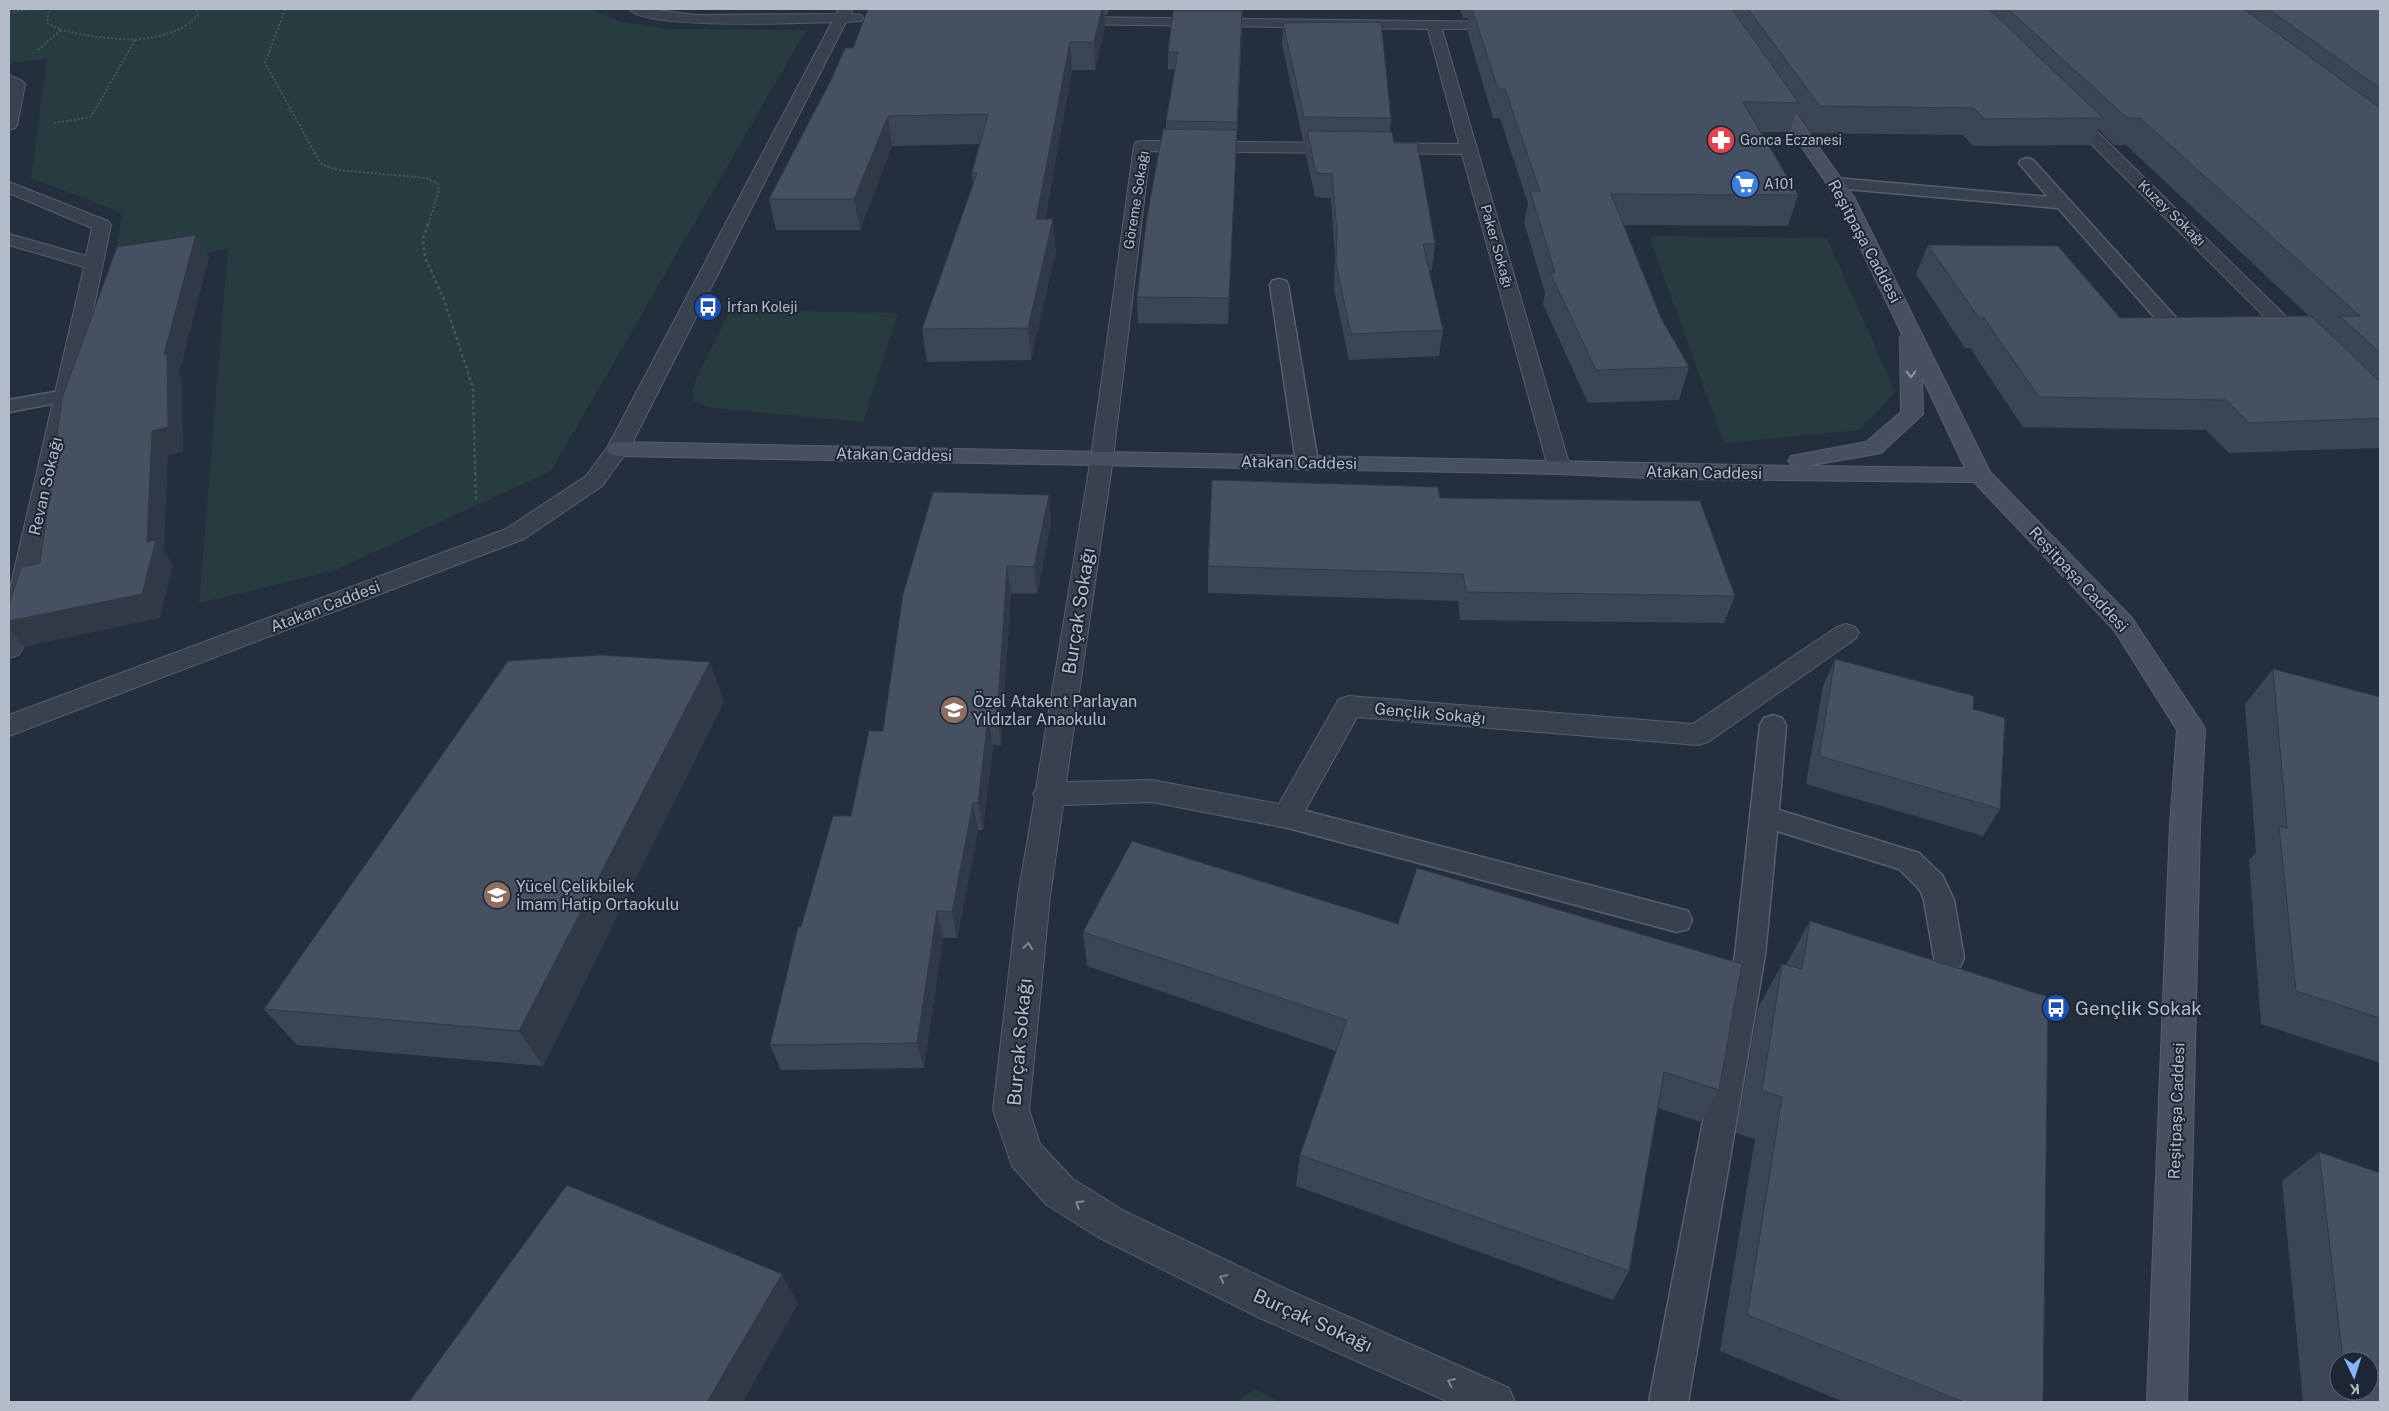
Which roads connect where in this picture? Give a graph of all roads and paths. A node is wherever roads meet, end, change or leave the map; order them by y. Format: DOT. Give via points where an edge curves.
graph roads {
  1 [pos="29,9"];
  2 [pos="49,9"];
  3 [pos="197,9"];
  4 [pos="285,9"];
  5 [pos="636,9"];
  6 [pos="1393,9"];
  7 [pos="9,13"];
  8 [pos="844,14"];
  9 [pos="871,18"];
  10 [pos="1050,20"];
  11 [pos="1397,24"];
  12 [pos="1434,25"];
  13 [pos="1522,25"];
  14 [pos="61,30"];
  15 [pos="135,40"];
  16 [pos="31,55"];
  17 [pos="1761,76"];
  18 [pos="9,80"];
  19 [pos="2054,98"];
  20 [pos="54,123"];
  21 [pos="9,125"];
  22 [pos="1469,149"];
  23 [pos="2027,163"];
  24 [pos="1835,183"];
  25 [pos="9,187"];
  26 [pos="2062,203"];
  27 [pos="9,239"];
  28 [pos="94,264"];
  29 [pos="1279,285"];
  30 [pos="2172,325"];
  31 [pos="1909,326"];
  32 [pos="2314,355"];
  33 [pos="65,396"];
  34 [pos="9,406"];
  35 [pos="618,449"];
  36 [pos="1102,458"];
  37 [pos="1307,462"];
  38 [pos="1559,467"];
  39 [pos="1673,472"];
  40 [pos="1980,475"];
  41 [pos="505,538"];
  42 [pos="1846,633"];
  43 [pos="9,649"];
  44 [pos="1773,725"];
  45 [pos="9,726"];
  46 [pos="1048,794"];
  47 [pos="1764,816"];
  48 [pos="1287,817"];
  49 [pos="1677,920"];
  50 [pos="1948,958"];
  51 [pos="1495,1402"];
  52 [pos="1668,1402"];
  53 [pos="2167,1402"];
  1 -- 7 [label="path"];
  2 -- 14 [label="path" via="47,23"];
  3 -- 15 [label="path" via="198,14 191,25 168,34"];
  4 -- 41 [label="path" via="265,62 320,164 337,170 426,178 437,183 439,190 423,239 426,257 473,388 476,505"];
  5 -- 8 [label="street" via="650,14 695,19"];
  6 -- 11 [label="street"];
  8 -- 9 [label="street"];
  8 -- 35 [label="street, Atakan Caddesi"];
  10 -- 11 [label="street"];
  11 -- 12 [label="street"];
  12 -- 13 [label="street"];
  12 -- 22 [label="street, Paker Sokağı"];
  14 -- 15 [label="path"];
  14 -- 16 [label="path"];
  15 -- 20 [label="path" via="90,117"];
  17 -- 24 [label="street, Reşitpaşa Caddesi"];
  18 -- 21 [label="street" via="17,84"];
  19 -- 32 [label="street, Kuzey Sokağı"];
  22 -- 36 [label="street, Göreme Sokağı" via="1142,146"];
  22 -- 38 [label="street, Paker Sokağı"];
  23 -- 26 [label="lane"];
  24 -- 26 [label="lane"];
  24 -- 31 [label="street, Reşitpaşa Caddesi" via="1845,196"];
  25 -- 28 [label="street, Revan Sokağı" via="102,226"];
  26 -- 30 [label="lane"];
  27 -- 28 [label="street"];
  28 -- 33 [label="street, Revan Sokağı"];
  29 -- 37 [label="lane"];
  31 -- 39 [label="street, one-way" via="1912,414 1874,448 1797,461"];
  31 -- 40 [label="street, Reşitpaşa Caddesi"];
  33 -- 34 [label="lane"];
  33 -- 43 [label="street, Revan Sokağı"];
  35 -- 36 [label="street, Atakan Caddesi"];
  35 -- 41 [label="street, Atakan Caddesi" via="594,481"];
  36 -- 37 [label="street, Atakan Caddesi"];
  36 -- 46 [label="street, Burçak Sokağı"];
  37 -- 38 [label="street, Atakan Caddesi"];
  38 -- 39 [label="street, Atakan Caddesi"];
  39 -- 40 [label="street, Atakan Caddesi"];
  40 -- 53 [label="street, Reşitpaşa Caddesi" via="2123,624 2191,730 2185,825"];
  41 -- 45 [label="street, Atakan Caddesi"];
  42 -- 48 [label="street, Gençlik Sokağı" via="1698,735 1350,706"];
  44 -- 47 [label="lane"];
  46 -- 48 [label="street" via="1152,791"];
  51 -- 46 [label="street, Burçak Sokağı, one-way" via="1274,1304 1112,1224 1060,1192 1025,1154 1011,1110"];
  47 -- 50 [label="lane" via="1910,861 1932,882 1939,900"];
  47 -- 52 [label="lane" via="1750,955"];
  48 -- 49 [label="lane"];
}
